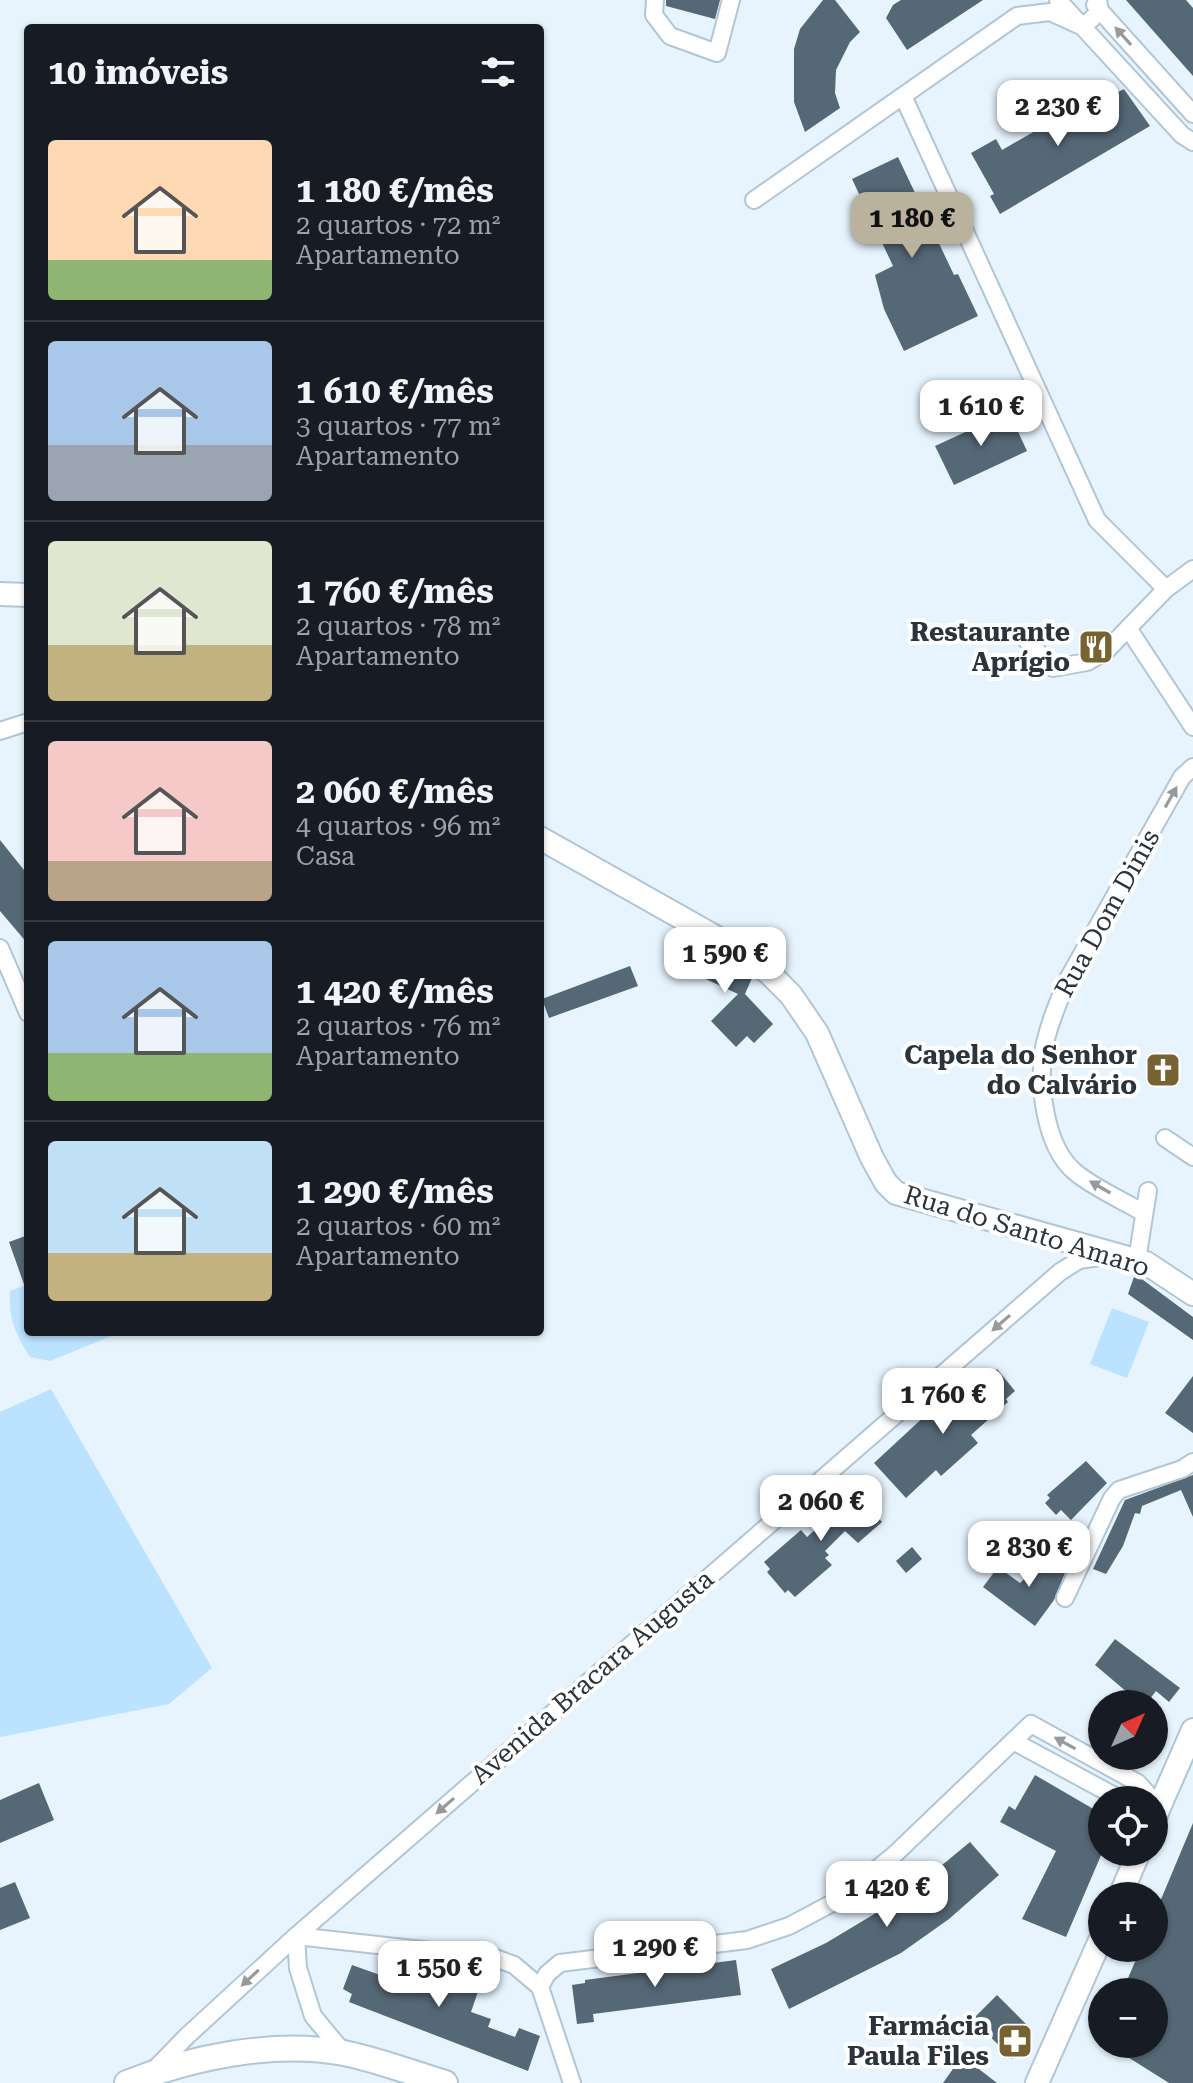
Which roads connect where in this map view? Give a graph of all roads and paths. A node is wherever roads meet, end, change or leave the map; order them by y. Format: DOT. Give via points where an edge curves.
graph roads {
  1 [pos="655,0"];
  2 [pos="731,0"];
  3 [pos="1058,0"];
  4 [pos="1096,4"];
  5 [pos="1020,8"];
  6 [pos="1083,27"];
  7 [pos="903,96"];
  8 [pos="1193,114"];
  9 [pos="1193,142"];
  10 [pos="754,200"];
  11 [pos="1193,569"];
  12 [pos="1166,589"];
  13 [pos="0,594"];
  14 [pos="24,595"];
  15 [pos="1128,628"];
  16 [pos="1022,635"];
  17 [pos="24,723"];
  18 [pos="1192,724"];
  19 [pos="0,731"];
  20 [pos="1193,767"];
  21 [pos="544,840"];
  22 [pos="0,948"];
  23 [pos="24,1002"];
  24 [pos="1165,1138"];
  25 [pos="1193,1157"];
  26 [pos="1148,1191"];
  27 [pos="1144,1213"];
  28 [pos="1037,1230"];
  29 [pos="1126,1257"];
  30 [pos="1060,1272"];
  31 [pos="1193,1294"];
  32 [pos="1193,1462"];
  33 [pos="1065,1598"];
  34 [pos="1193,1730"];
  35 [pos="1013,1741"];
  36 [pos="1096,1786"];
  37 [pos="1140,1786"];
  38 [pos="1165,1786"];
  39 [pos="296,1936"];
  40 [pos="1091,1962"];
  41 [pos="540,1987"];
  42 [pos="344,2053"];
  43 [pos="151,2073"];
  44 [pos="127,2083"];
  45 [pos="445,2083"];
  46 [pos="572,2083"];
  47 [pos="1037,2083"];
  1 -- 2 [label="street" via="654,15 670,36 717,53"];
  3 -- 6 [label="street"];
  4 -- 6 [label="street"];
  8 -- 4 [label="street, one-way"];
  5 -- 6 [label="street" via="1050,12"];
  5 -- 7 [label="street"];
  6 -- 9 [label="street"];
  7 -- 10 [label="street"];
  7 -- 12 [label="street" via="1097,520"];
  11 -- 12 [label="street"];
  12 -- 15 [label="street"];
  13 -- 14 [label="main road"];
  15 -- 16 [label="street" via="1087,662 1053,668"];
  15 -- 18 [label="street"];
  17 -- 19 [label="street"];
  27 -- 20 [label="street, Rua Dom Dinis, one-way" via="1075,1173 1060,1157 1048,1126 1045,1047 1068,979 1182,777"];
  21 -- 28 [label="main road, Rua do Santo Amaro" via="748,956 779,982 817,1033 872,1158 886,1183 901,1196"];
  22 -- 23 [label="street"];
  24 -- 25 [label="street"];
  26 -- 27 [label="street"];
  27 -- 29 [label="street"];
  28 -- 29 [label="main road, Rua do Santo Amaro"];
  28 -- 30 [label="street" via="1060,1250"];
  29 -- 30 [label="street, Avenida Bracara Augusta" via="1084,1258"];
  29 -- 31 [label="main road, Rua do Santo Amaro" via="1154,1266"];
  30 -- 39 [label="street, Avenida Bracara Augusta, one-way"];
  32 -- 33 [label="street" via="1119,1490"];
  34 -- 38 [label="main road"];
  35 -- 36 [label="street"];
  37 -- 35 [label="street, one-way" via="1031,1724"];
  35 -- 41 [label="street" via="894,1855 840,1899 789,1926 747,1940 560,1963"];
  39 -- 41 [label="street" via="495,1958 514,1965"];
  39 -- 42 [label="street" via="298,1968 313,2016"];
  39 -- 43 [label="street, Avenida Bracara Augusta, one-way"];
  40 -- 47 [label="main road"];
  41 -- 46 [label="street"];
  42 -- 43 [label="main road" via="275,2049"];
  42 -- 45 [label="main road"];
  43 -- 44 [label="main road, Avenida Bracara Augusta"];
}
